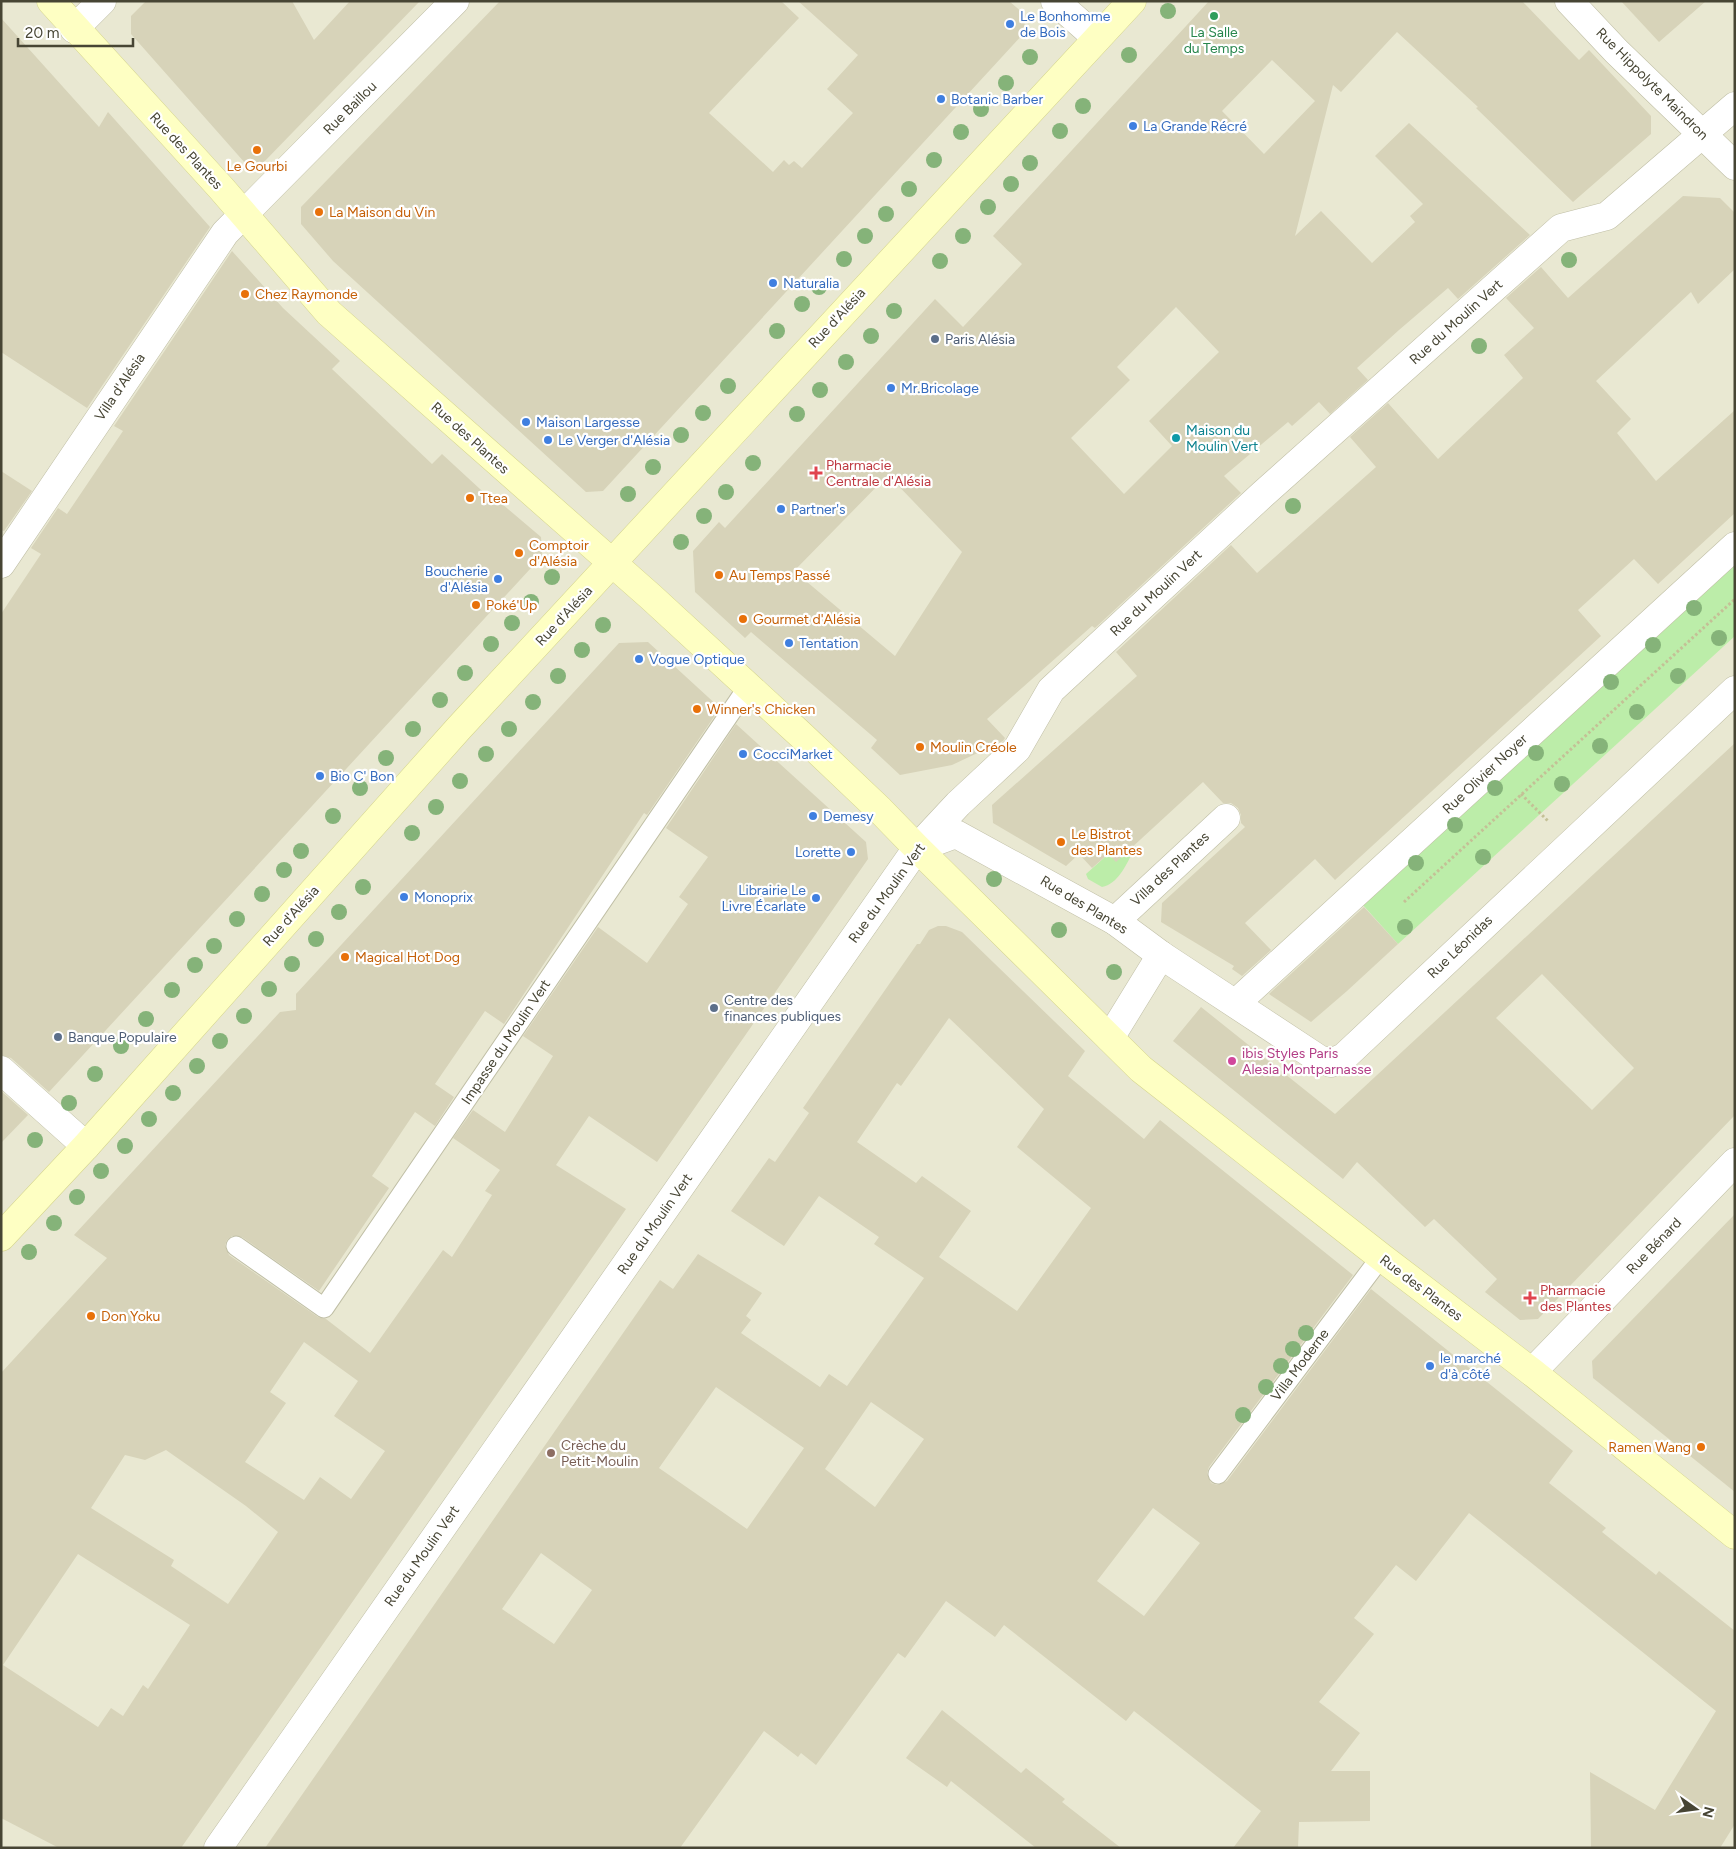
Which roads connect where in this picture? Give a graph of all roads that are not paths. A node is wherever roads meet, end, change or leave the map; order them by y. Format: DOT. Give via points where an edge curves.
graph roads {
  1 [pos="51,1"];
  2 [pos="102,1"];
  3 [pos="455,1"];
  4 [pos="1055,1"];
  5 [pos="1132,1"];
  6 [pos="1569,1"];
  7 [pos="74,29"];
  8 [pos="1097,38"];
  9 [pos="1735,106"];
  10 [pos="1702,135"];
  11 [pos="1735,166"];
  12 [pos="243,214"];
  13 [pos="1735,546"];
  14 [pos="613,563"];
  15 [pos="1,564"];
  16 [pos="748,687"];
  17 [pos="1735,690"];
  18 [pos="1226,818"];
  19 [pos="917,848"];
  20 [pos="1115,921"];
  21 [pos="1161,954"];
  22 [pos="1236,1003"];
  23 [pos="1110,1038"];
  24 [pos="1,1070"];
  25 [pos="86,1146"];
  26 [pos="1735,1162"];
  27 [pos="1,1237"];
  28 [pos="236,1246"];
  29 [pos="1380,1257"];
  30 [pos="1532,1372"];
  31 [pos="1218,1474"];
  32 [pos="1735,1535"];
  33 [pos="218,1848"];
  1 -- 7 [label="street, Rue des Plantes"];
  2 -- 7 [label="street"];
  3 -- 12 [label="street, Rue Baillou"];
  4 -- 8 [label="street"];
  5 -- 8 [label="street, Rue d'Alésia"];
  6 -- 10 [label="street, Rue Hippolyte Maindron"];
  7 -- 12 [label="street, Rue des Plantes"];
  8 -- 14 [label="street, Rue d'Alésia"];
  9 -- 10 [label="street, Rue du Moulin Vert"];
  10 -- 11 [label="street, Rue Hippolyte Maindron"];
  10 -- 19 [label="street, Rue du Moulin Vert" via="1607,216 1561,228 1270,488 1051,690 1017,748"];
  12 -- 14 [label="street, Rue des Plantes" via="329,313"];
  12 -- 15 [label="street, Villa d'Alésia" via="225,233"];
  13 -- 22 [label="street, Rue Olivier Noyer"];
  14 -- 16 [label="street, Rue des Plantes"];
  14 -- 25 [label="street, Rue d'Alésia" via="459,728"];
  16 -- 19 [label="street, Rue des Plantes"];
  16 -- 28 [label="lane, Impasse du Moulin Vert" via="324,1308"];
  17 -- 22 [label="street, Rue Léonidas" via="1344,1057 1331,1063 1319,1059"];
  18 -- 20 [label="street, Villa des Plantes"];
  19 -- 20 [label="street, Rue des Plantes" via="956,834"];
  19 -- 23 [label="street, Rue des Plantes"];
  19 -- 33 [label="street, Rue du Moulin Vert"];
  20 -- 21 [label="street, Rue des Plantes"];
  21 -- 22 [label="street, Rue Léonidas"];
  21 -- 23 [label="street"];
  23 -- 29 [label="street, Rue des Plantes" via="1141,1068"];
  24 -- 25 [label="street"];
  25 -- 27 [label="street, Rue d'Alésia"];
  26 -- 30 [label="street, Rue Bénard"];
  29 -- 30 [label="street, Rue des Plantes"];
  29 -- 31 [label="lane, Villa Moderne"];
  30 -- 32 [label="street, Rue des Plantes"];
}
